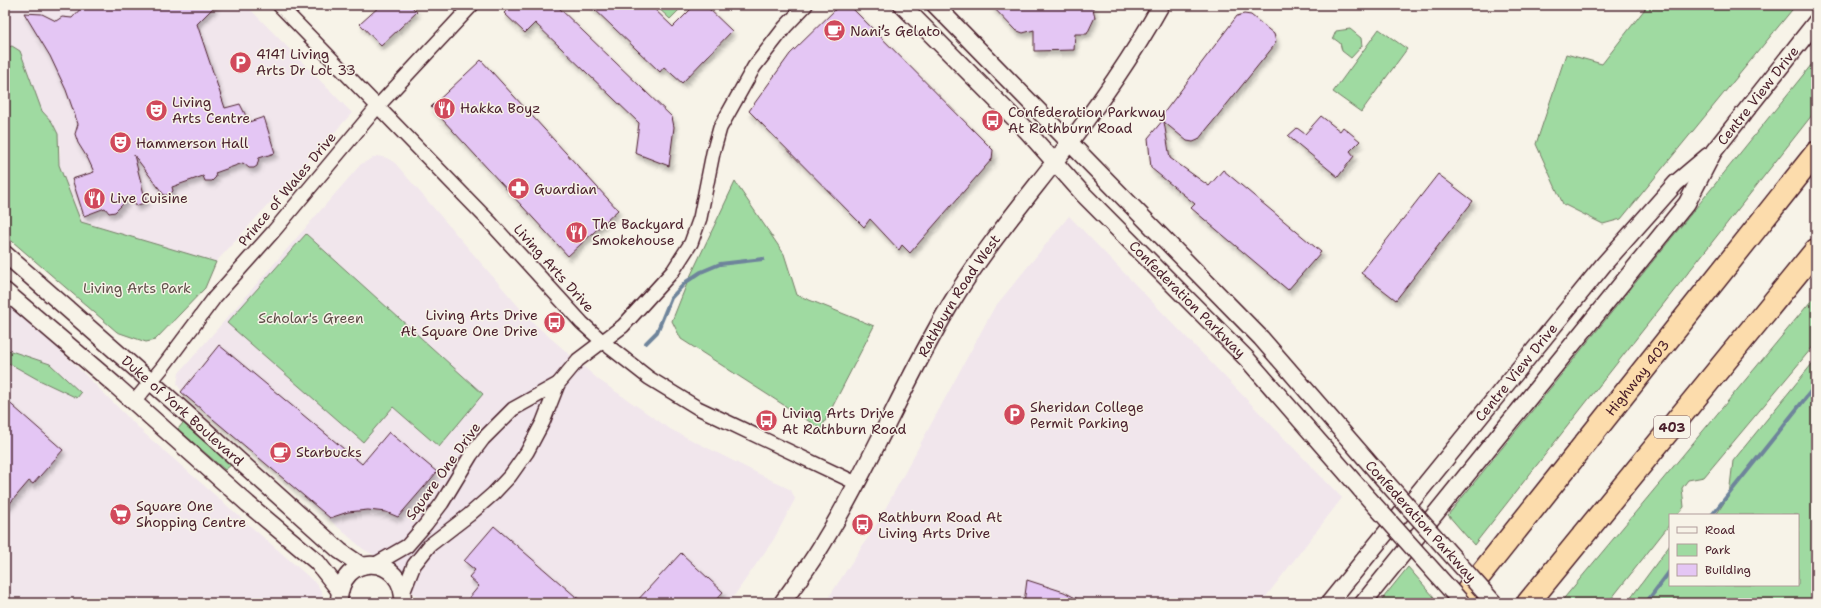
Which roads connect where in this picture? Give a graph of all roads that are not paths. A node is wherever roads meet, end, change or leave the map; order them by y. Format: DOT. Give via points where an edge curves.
graph roads {
  1 [pos="279,5"];
  2 [pos="472,5"];
  3 [pos="806,5"];
  4 [pos="902,5"];
  5 [pos="935,5"];
  6 [pos="1161,5"];
  7 [pos="1816,22"];
  8 [pos="378,106"];
  9 [pos="1068,142"];
  10 [pos="1714,151"];
  11 [pos="1816,153"];
  12 [pos="1054,162"];
  13 [pos="1816,250"];
  14 [pos="5,254"];
  15 [pos="5,291"];
  16 [pos="603,342"];
  17 [pos="151,382"];
  18 [pos="558,384"];
  19 [pos="134,402"];
  20 [pos="856,483"];
  21 [pos="368,565"];
  22 [pos="339,596"];
  23 [pos="403,600"];
  24 [pos="782,603"];
  25 [pos="1329,603"];
  26 [pos="1363,603"];
  27 [pos="1458,603"];
  28 [pos="1462,603"];
  29 [pos="1494,603"];
  30 [pos="1528,603"];
  1 -- 8 [label="street, Living Arts Drive"];
  2 -- 8 [label="street, Prince of Wales Drive"];
  3 -- 16 [label="street, Square One Drive" via="758,61 720,128 700,218 691,243 673,271 623,326"];
  4 -- 12 [label="street, Confederation Parkway" via="1026,130"];
  5 -- 9 [label="street, Confederation Parkway"];
  6 -- 9 [label="street, Rathburn Road West" via="1119,73"];
  7 -- 10 [label="street, Centre View Drive"];
  8 -- 16 [label="street, Living Arts Drive"];
  8 -- 17 [label="street, Prince of Wales Drive" via="215,297"];
  9 -- 12 [label="street, Rathburn Road West"];
  9 -- 29 [label="street, Confederation Parkway, bridge" via="1194,267 1261,338"];
  10 -- 25 [label="street, Centre View Drive" via="1676,183 1604,264"];
  10 -- 26 [label="street, Centre View Drive" via="1687,203"];
  11 -- 27 [label="highway, Highway 403"];
  12 -- 20 [label="street, Rathburn Road West" via="983,254 950,305"];
  12 -- 28 [label="street, Confederation Parkway, bridge" via="1247,359"];
  13 -- 30 [label="highway, 403"];
  14 -- 17 [label="street, Duke of York Boulevard"];
  15 -- 19 [label="street, Duke of York Boulevard"];
  16 -- 18 [label="street, Square One Drive" via="578,360"];
  16 -- 20 [label="street, Living Arts Drive" via="649,378 698,408"];
  17 -- 19 [label="street, Prince of Wales Drive"];
  17 -- 21 [label="street, Duke of York Boulevard" via="340,552"];
  18 -- 21 [label="street, Square One Drive" via="513,409 483,440 442,503 407,546"];
  18 -- 23 [label="street, Square One Drive" via="543,422 510,476 469,515 430,545 414,565"];
  19 -- 22 [label="street, Duke of York Boulevard" via="248,504 318,562"];
  20 -- 24 [label="street, Rathburn Road West" via="827,537"];
  21 -- 22 [label="street" via="352,571 344,579"];
  21 -- 23 [label="street, Duke of York Boulevard" via="385,568 394,574 400,583"];
}
